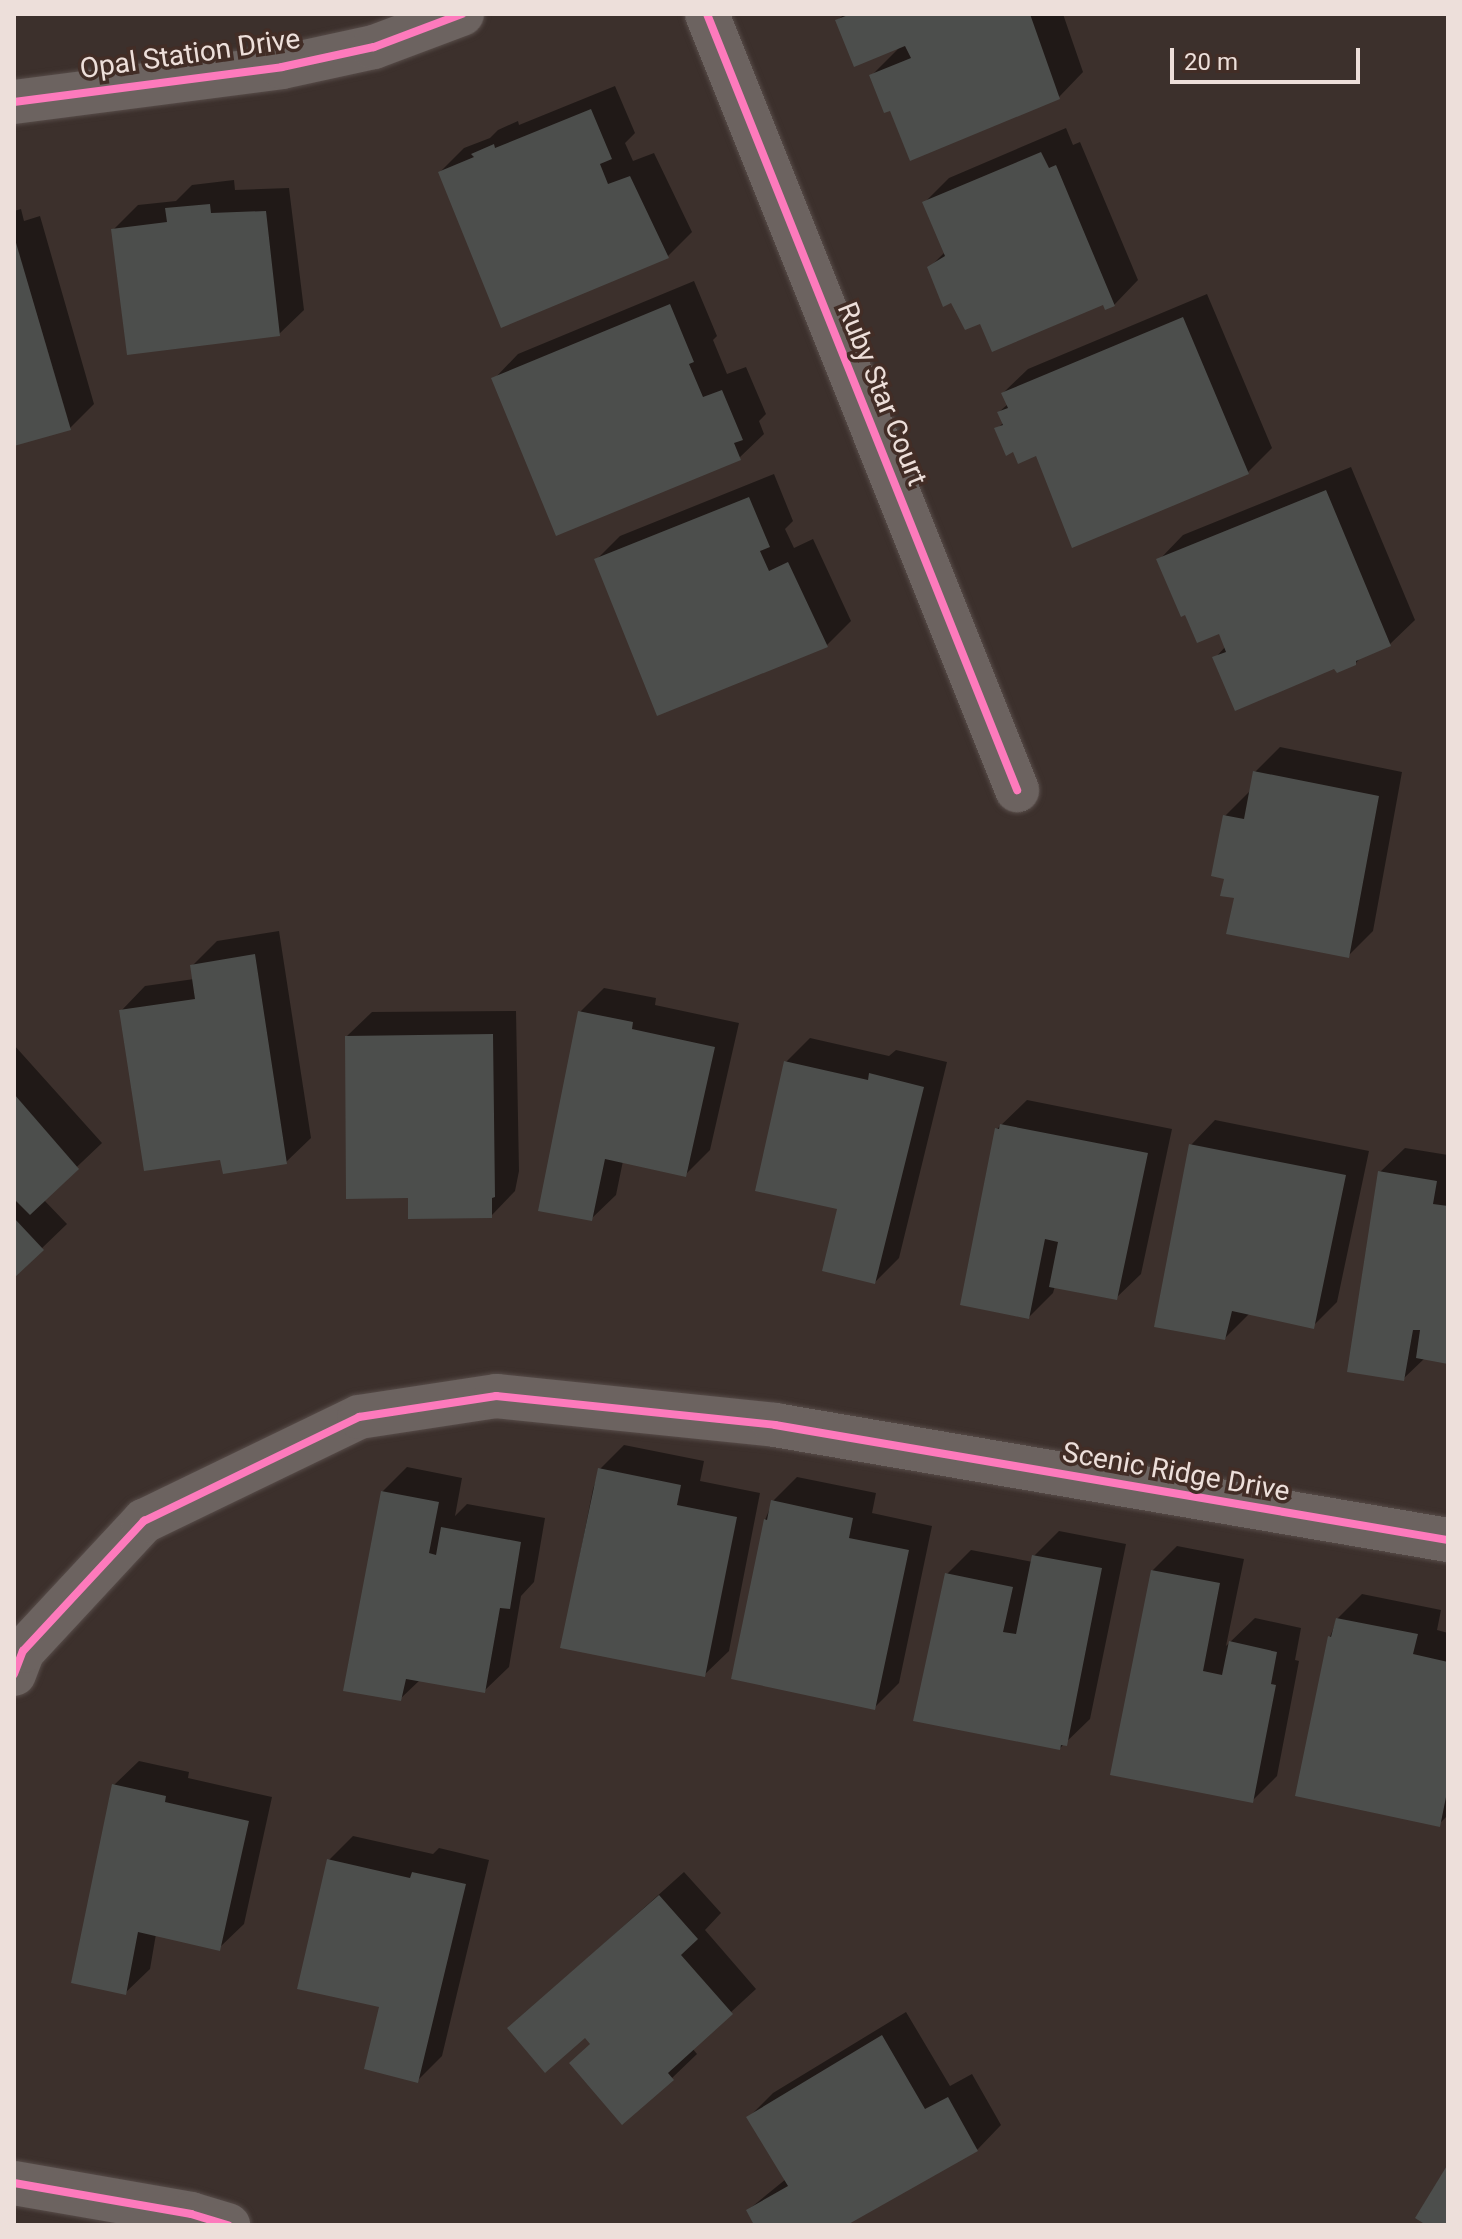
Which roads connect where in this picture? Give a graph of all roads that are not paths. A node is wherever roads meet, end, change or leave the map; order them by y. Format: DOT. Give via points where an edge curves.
graph roads {
  1 [pos="462,14"];
  2 [pos="707,14"];
  3 [pos="14,102"];
  4 [pos="1017,790"];
  5 [pos="1448,1540"];
  6 [pos="14,1674"];
  7 [pos="14,2183"];
  8 [pos="228,2225"];
  1 -- 3 [label="street, Opal Station Drive" via="374,47 282,67"];
  2 -- 4 [label="street, Ruby Star Court"];
  5 -- 6 [label="street, Scenic Ridge Drive" via="775,1425 496,1396 359,1417 144,1521 23,1651"];
  7 -- 8 [label="street"];
}
